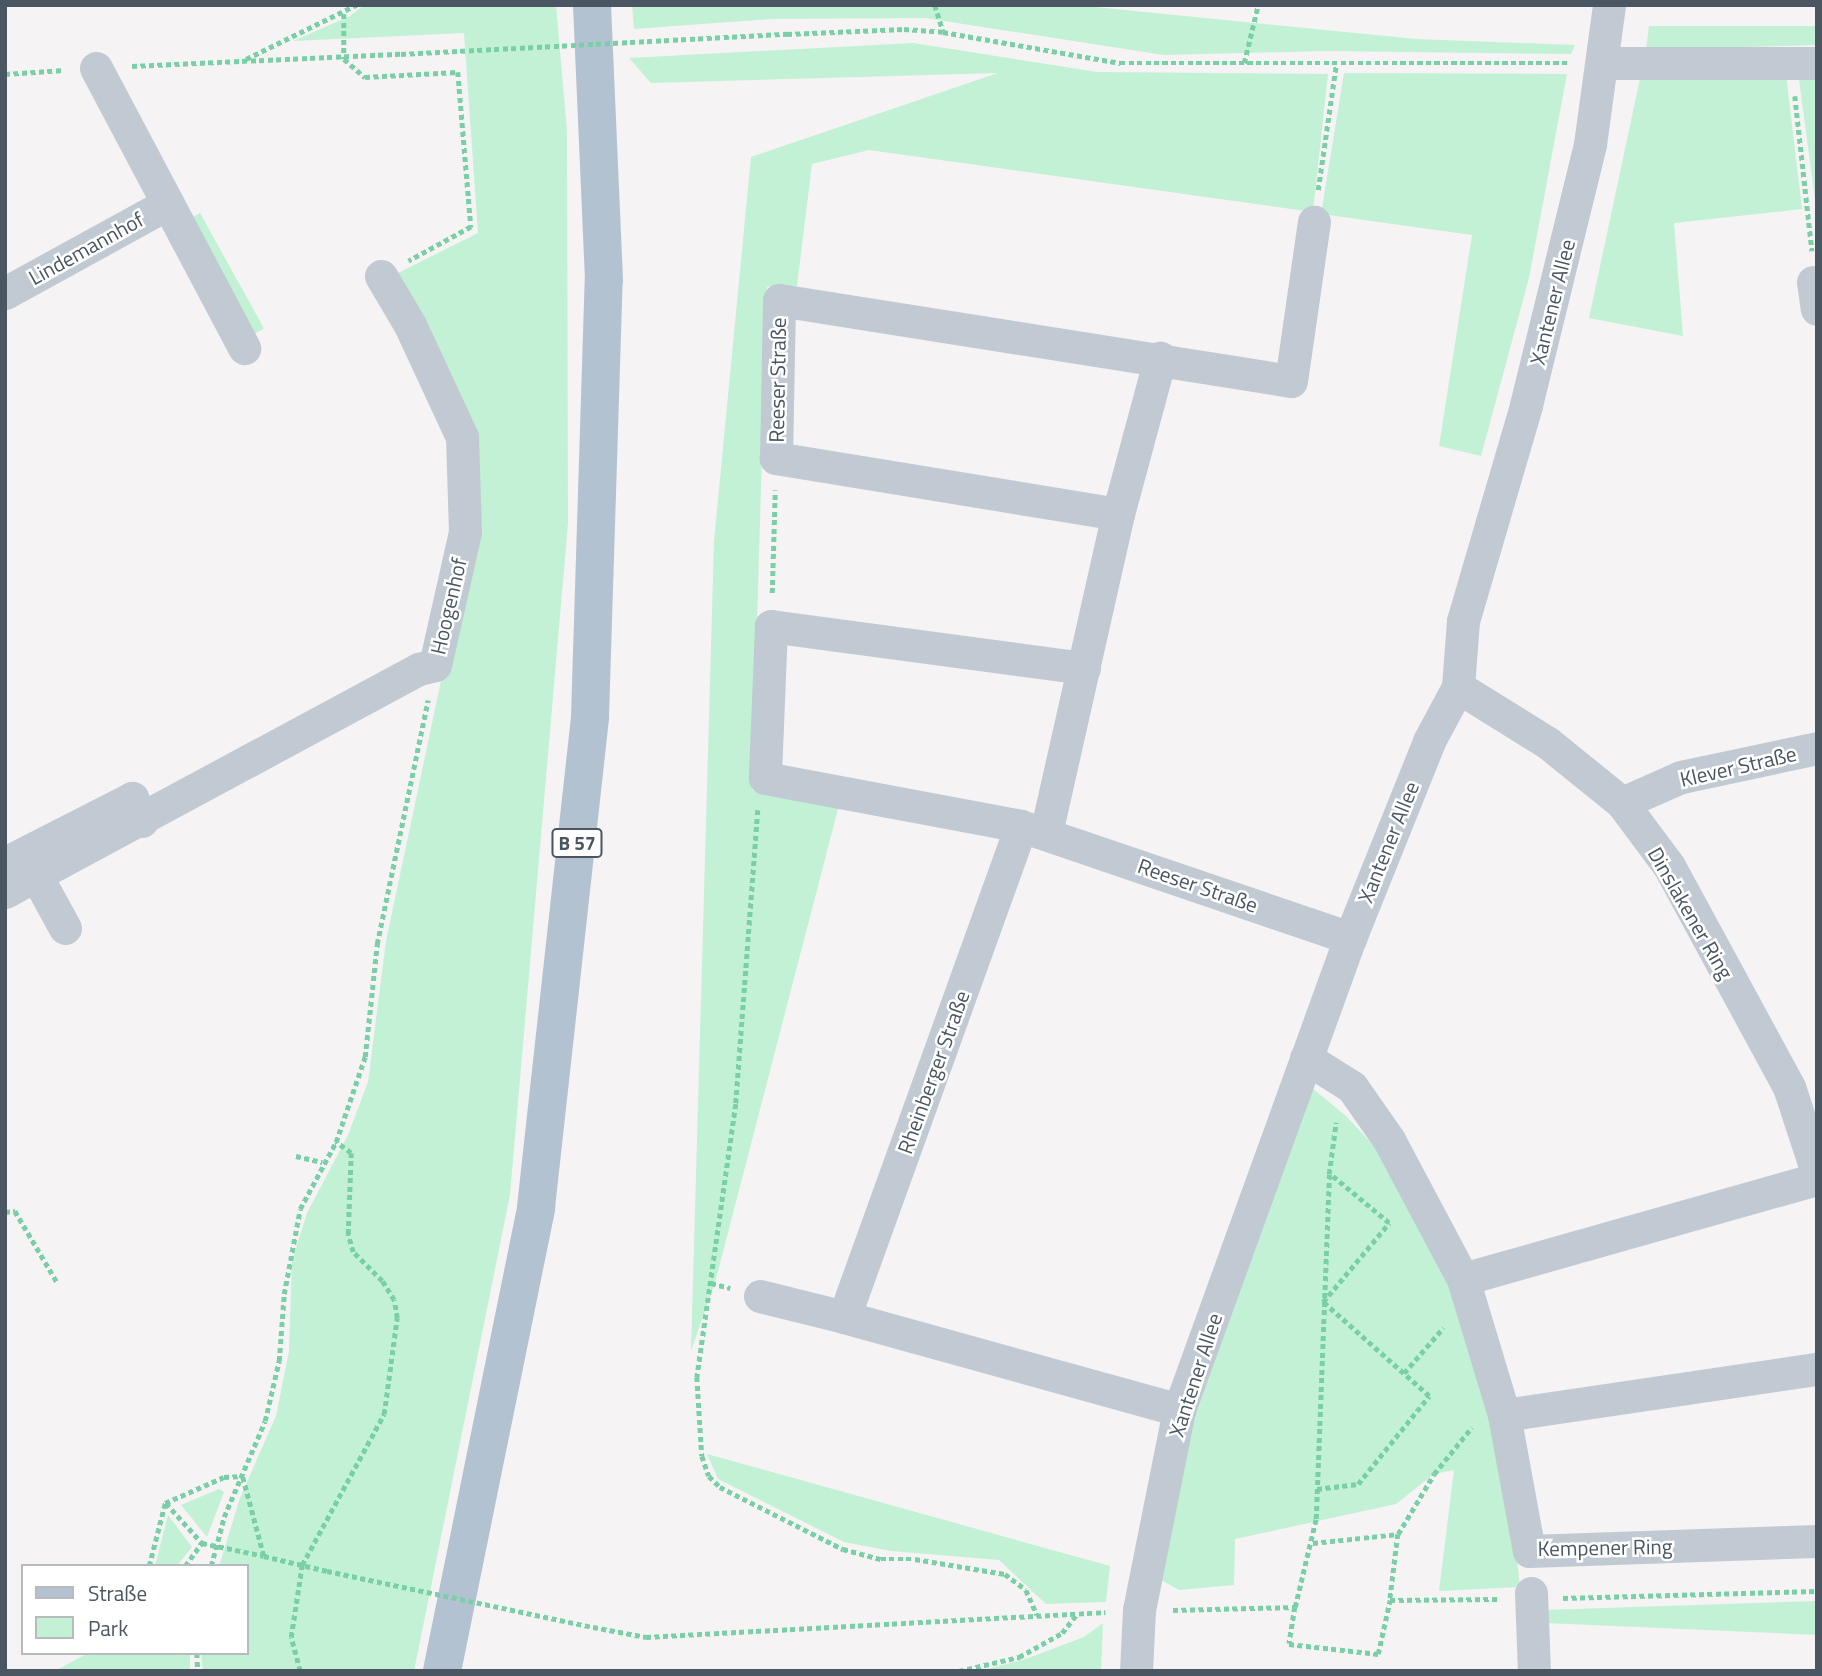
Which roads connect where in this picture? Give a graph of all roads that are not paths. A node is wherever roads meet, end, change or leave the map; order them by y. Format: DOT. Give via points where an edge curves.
graph roads {
  1 [pos="592,5"];
  2 [pos="1609,5"];
  3 [pos="1602,63"];
  4 [pos="1804,63"];
  5 [pos="96,68"];
  6 [pos="167,204"];
  7 [pos="1314,222"];
  8 [pos="381,276"];
  9 [pos="5,293"];
  10 [pos="244,348"];
  11 [pos="1160,358"];
  12 [pos="1118,514"];
  13 [pos="1084,668"];
  14 [pos="1458,687"];
  15 [pos="1817,748"];
  16 [pos="1622,803"];
  17 [pos="142,821"];
  18 [pos="1033,830"];
  19 [pos="5,863"];
  20 [pos="36,875"];
  21 [pos="5,892"];
  22 [pos="65,928"];
  23 [pos="1350,938"];
  24 [pos="1306,1058"];
  25 [pos="1803,1086"];
  26 [pos="1817,1172"];
  27 [pos="1817,1179"];
  28 [pos="1463,1279"];
  29 [pos="760,1296"];
  30 [pos="845,1317"];
  31 [pos="1817,1368"];
  32 [pos="1179,1409"];
  33 [pos="1504,1415"];
  34 [pos="1817,1541"];
  35 [pos="1531,1596"];
  36 [pos="442,1671"];
  37 [pos="1136,1671"];
  38 [pos="1534,1671"];
  1 -- 36 [label="main road, B 57" via="604,279 590,716 536,1207"];
  2 -- 3 [label="street, Xantener Allee"];
  3 -- 4 [label="street"];
  3 -- 14 [label="street, Xantener Allee" via="1572,223 1526,405 1463,621"];
  5 -- 6 [label="street, Lindemannhof"];
  6 -- 9 [label="street, Lindemannhof"];
  6 -- 10 [label="street, Lindemannhof"];
  7 -- 11 [label="street, Reeser Straße" via="1291,381"];
  8 -- 17 [label="street, Hoogenhof" via="410,325 462,437 465,532 435,665 419,669"];
  11 -- 12 [label="street"];
  11 -- 12 [label="street, Reeser Straße" via="779,300 776,458"];
  12 -- 13 [label="street"];
  13 -- 18 [label="street"];
  13 -- 18 [label="street, Reeser Straße" via="771,626 765,778"];
  14 -- 16 [label="street, Dinslakener Ring" via="1548,743"];
  14 -- 23 [label="street, Xantener Allee" via="1429,741"];
  15 -- 16 [label="street, Klever Straße" via="1681,777"];
  16 -- 25 [label="street, Dinslakener Ring" via="1669,866"];
  17 -- 19 [label="street" via="132,798"];
  17 -- 20 [label="street, Hoogenhof"];
  18 -- 23 [label="street, Reeser Straße"];
  18 -- 30 [label="street, Rheinberger Straße"];
  20 -- 21 [label="street, Hoogenhof"];
  20 -- 22 [label="street"];
  23 -- 24 [label="street, Xantener Allee"];
  24 -- 28 [label="street, Kempener Ring" via="1352,1087 1389,1140"];
  24 -- 32 [label="street, Xantener Allee"];
  25 -- 26 [label="street, Dinslakener Ring"];
  27 -- 28 [label="street"];
  28 -- 33 [label="street, Kempener Ring"];
  29 -- 30 [label="street"];
  30 -- 32 [label="street"];
  31 -- 33 [label="street"];
  32 -- 37 [label="street, Xantener Allee" via="1139,1611"];
  33 -- 34 [label="street, Kempener Ring" via="1529,1551"];
  35 -- 38 [label="street"];
}
